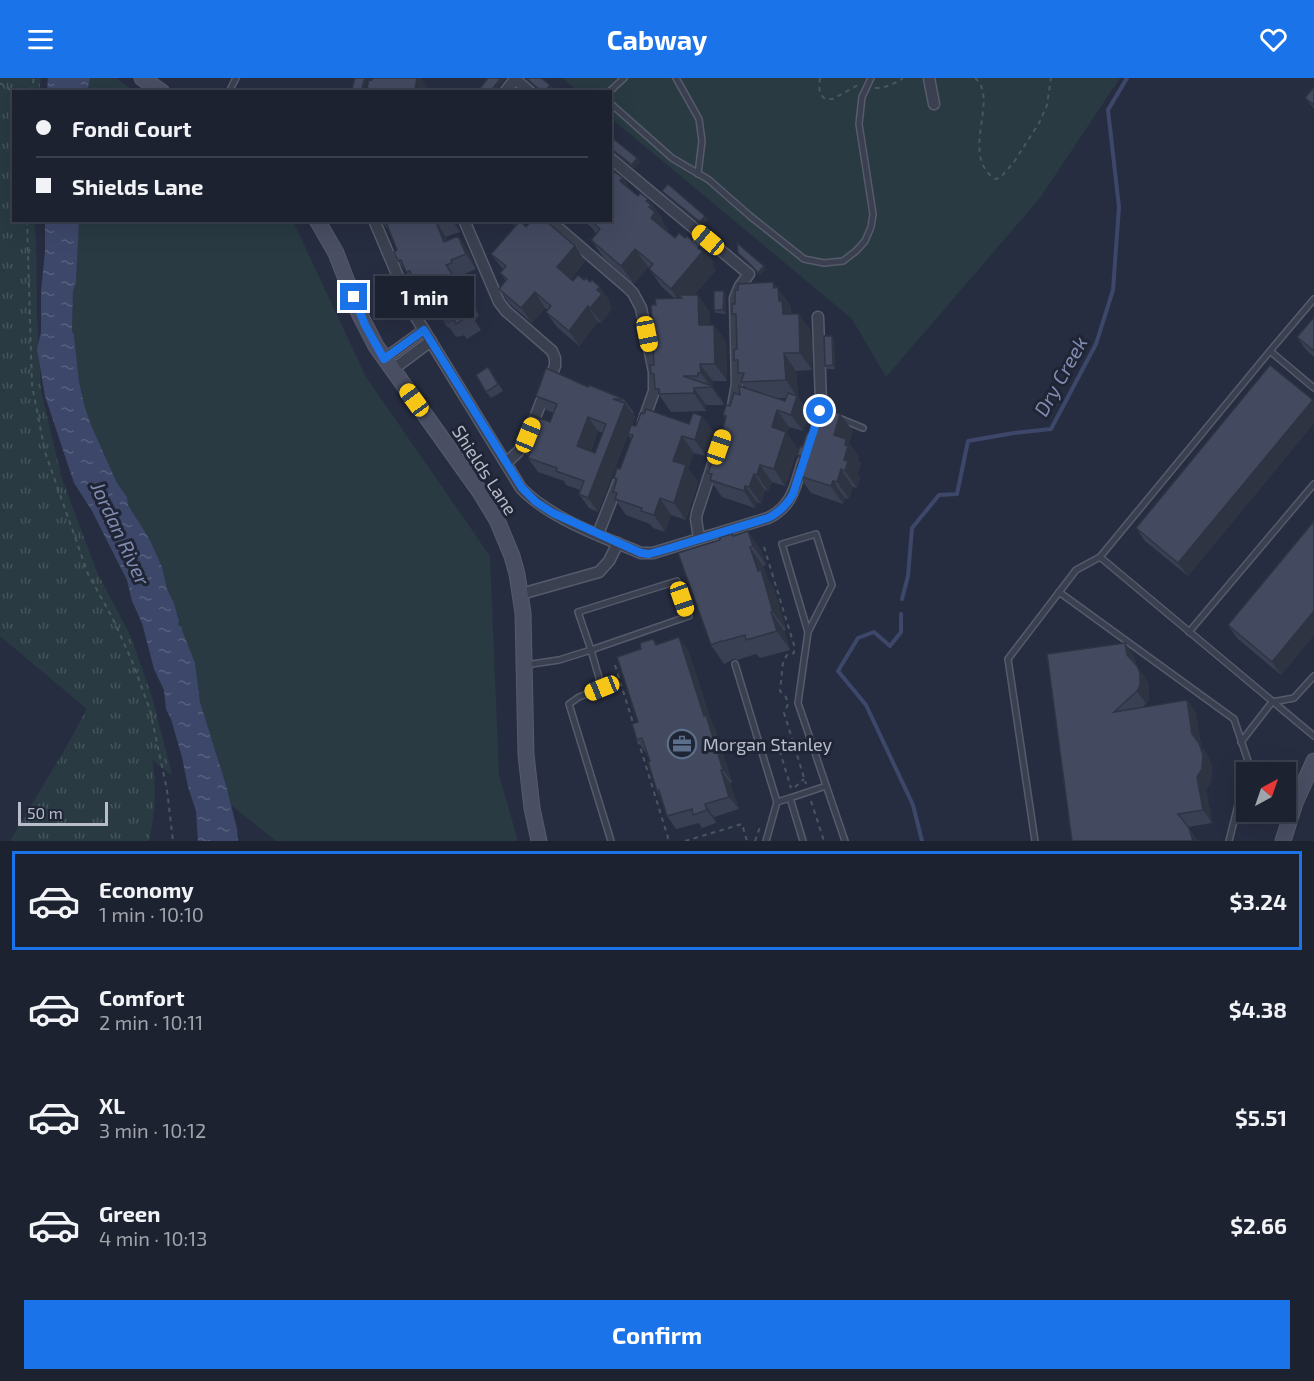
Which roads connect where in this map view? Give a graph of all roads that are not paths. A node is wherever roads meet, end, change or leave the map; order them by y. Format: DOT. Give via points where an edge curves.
graph roads {
  1 [pos="142,78"];
  2 [pos="624,78"];
  3 [pos="676,78"];
  4 [pos="871,78"];
  5 [pos="929,78"];
  6 [pos="515,79"];
  7 [pos="159,90"];
  8 [pos="528,90"];
  9 [pos="611,90"];
  10 [pos="934,104"];
  11 [pos="612,105"];
  12 [pos="612,160"];
  13 [pos="698,174"];
  14 [pos="318,222"];
  15 [pos="375,222"];
  16 [pos="465,222"];
  17 [pos="551,222"];
  18 [pos="496,263"];
  19 [pos="484,268"];
  20 [pos="1314,299"];
  21 [pos="818,317"];
  22 [pos="424,330"];
  23 [pos="431,341"];
  24 [pos="1270,351"];
  25 [pos="388,364"];
  26 [pos="1314,388"];
  27 [pos="831,415"];
  28 [pos="729,417"];
  29 [pos="863,428"];
  30 [pos="814,429"];
  31 [pos="639,431"];
  32 [pos="719,447"];
  33 [pos="807,449"];
  34 [pos="506,463"];
  35 [pos="622,474"];
  36 [pos="1314,484"];
  37 [pos="598,534"];
  38 [pos="699,538"];
  39 [pos="618,543"];
  40 [pos="1101,557"];
  41 [pos="1059,592"];
  42 [pos="521,594"];
  43 [pos="808,632"];
  44 [pos="1189,632"];
  45 [pos="591,650"];
  46 [pos="735,664"];
  47 [pos="525,665"];
  48 [pos="1314,676"];
  49 [pos="1272,702"];
  50 [pos="1314,736"];
  51 [pos="1241,742"];
  52 [pos="1314,761"];
  53 [pos="1248,762"];
  54 [pos="826,786"];
  55 [pos="790,798"];
  56 [pos="777,802"];
  57 [pos="1236,813"];
  58 [pos="539,841"];
  59 [pos="611,841"];
  60 [pos="766,841"];
  61 [pos="803,841"];
  62 [pos="845,841"];
  63 [pos="1035,841"];
  64 [pos="1229,841"];
  65 [pos="1283,841"];
  1 -- 7 [label="main road"];
  2 -- 9 [label="lane"];
  3 -- 13 [label="lane" via="699,119 702,141"];
  4 -- 13 [label="lane" via="862,97 859,124 872,221 865,241 843,261 804,259"];
  5 -- 10 [label="street"];
  6 -- 8 [label="street"];
  11 -- 13 [label="lane" via="672,158"];
  12 -- 28 [label="street" via="749,274 735,298 737,384"];
  14 -- 25 [label="main road, Shields Lane" via="336,253 365,325"];
  15 -- 22 [label="street"];
  16 -- 19 [label="street"];
  17 -- 31 [label="street" via="627,287 641,308 655,381"];
  18 -- 19 [label="street"];
  19 -- 34 [label="street" via="502,307 549,348 555,358 528,435"];
  20 -- 24 [label="lane"];
  21 -- 30 [label="street" via="821,403"];
  22 -- 23 [label="street"];
  22 -- 25 [label="street"];
  23 -- 25 [label="street"];
  23 -- 34 [label="street"];
  24 -- 26 [label="lane"];
  24 -- 40 [label="lane"];
  25 -- 42 [label="main road, Shields Lane" via="497,520 512,556"];
  27 -- 29 [label="lane"];
  32 -- 38 [label="street" via="697,513"];
  33 -- 38 [label="street" via="793,494 781,510 768,518"];
  34 -- 37 [label="street" via="536,502"];
  35 -- 37 [label="street"];
  36 -- 44 [label="lane"];
  37 -- 39 [label="street"];
  38 -- 39 [label="street" via="649,554"];
  39 -- 42 [label="street" via="599,572"];
  40 -- 41 [label="lane" via="1076,570"];
  40 -- 44 [label="lane"];
  41 -- 51 [label="lane" via="1234,719"];
  41 -- 63 [label="lane" via="1008,659"];
  42 -- 47 [label="main road, Shields Lane"];
  43 -- 43 [label="lane" via="782,544 816,534 832,585"];
  43 -- 54 [label="lane" via="798,703"];
  44 -- 49 [label="lane"];
  45 -- 45 [label="lane" via="688,616 676,581 578,612"];
  45 -- 47 [label="lane"];
  45 -- 59 [label="lane" via="602,688 569,704"];
  46 -- 56 [label="lane"];
  47 -- 58 [label="main road, Shields Lane" via="526,755"];
  48 -- 49 [label="lane" via="1294,698"];
  49 -- 50 [label="lane"];
  49 -- 51 [label="lane"];
  51 -- 53 [label="lane"];
  52 -- 65 [label="main road"];
  54 -- 55 [label="lane"];
  54 -- 62 [label="lane"];
  55 -- 56 [label="lane"];
  55 -- 61 [label="lane"];
  56 -- 60 [label="lane"];
  57 -- 64 [label="lane"];
}
